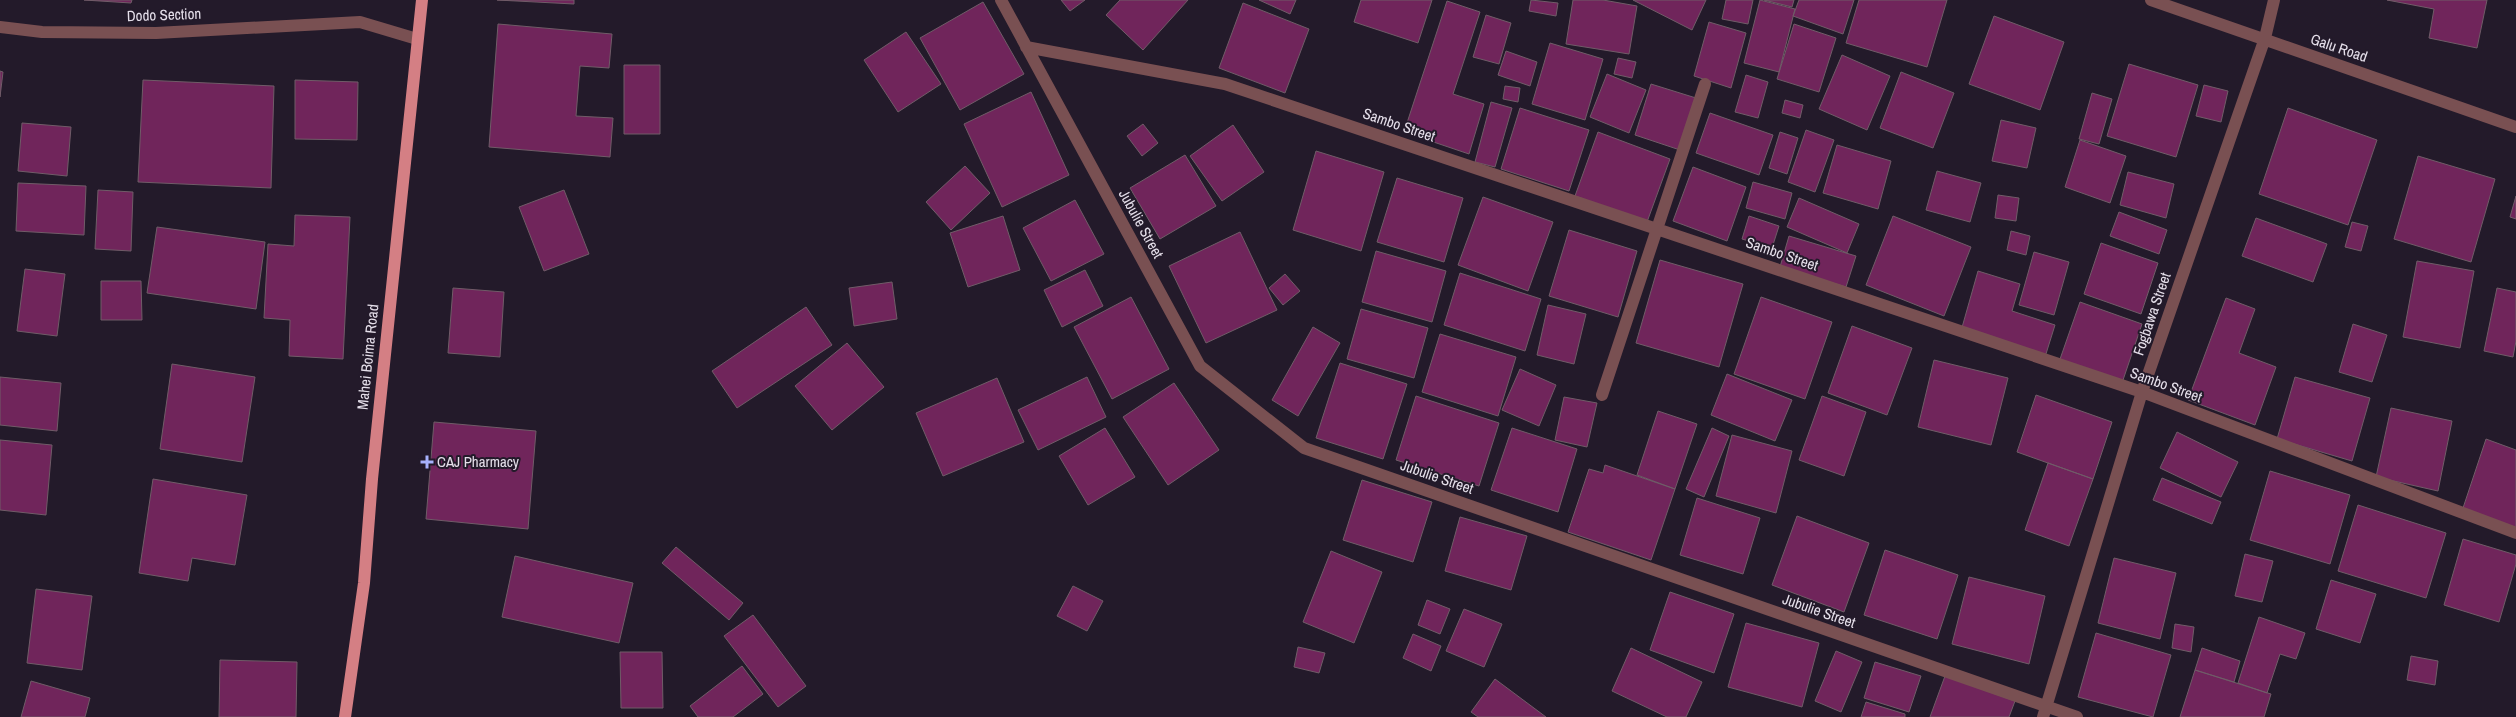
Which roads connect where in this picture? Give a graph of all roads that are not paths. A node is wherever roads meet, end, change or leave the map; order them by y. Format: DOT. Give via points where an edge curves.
graph roads {
  1 [pos="422,0"];
  2 [pos="1001,0"];
  3 [pos="2151,0"];
  4 [pos="2274,0"];
  5 [pos="0,27"];
  6 [pos="2265,38"];
  7 [pos="417,39"];
  8 [pos="1026,47"];
  9 [pos="1704,84"];
  10 [pos="2516,127"];
  11 [pos="1657,229"];
  12 [pos="2142,392"];
  13 [pos="1602,395"];
  14 [pos="2516,533"];
  15 [pos="2044,712"];
  16 [pos="345,717"];
  17 [pos="2077,717"];
  1 -- 7 [label="main road, Mahei Boima Road"];
  2 -- 8 [label="street, Jubulie Street"];
  3 -- 6 [label="street, Galu Road"];
  4 -- 6 [label="street, Fogbawa Street"];
  5 -- 7 [label="street, Dodo Section" via="42,32 156,33 360,22"];
  6 -- 10 [label="street, Galu Road"];
  6 -- 12 [label="street, Fogbawa Street"];
  7 -- 16 [label="main road, Mahei Boima Road" via="364,583"];
  8 -- 11 [label="street, Sambo Street" via="1224,84"];
  8 -- 15 [label="street, Jubulie Street" via="1200,366 1304,448"];
  9 -- 11 [label="street"];
  11 -- 12 [label="street, Sambo Street"];
  11 -- 13 [label="street"];
  12 -- 14 [label="street, Sambo Street"];
  12 -- 15 [label="street, Fogbawa Street"];
  15 -- 17 [label="street, Jubulie Street"];
}
